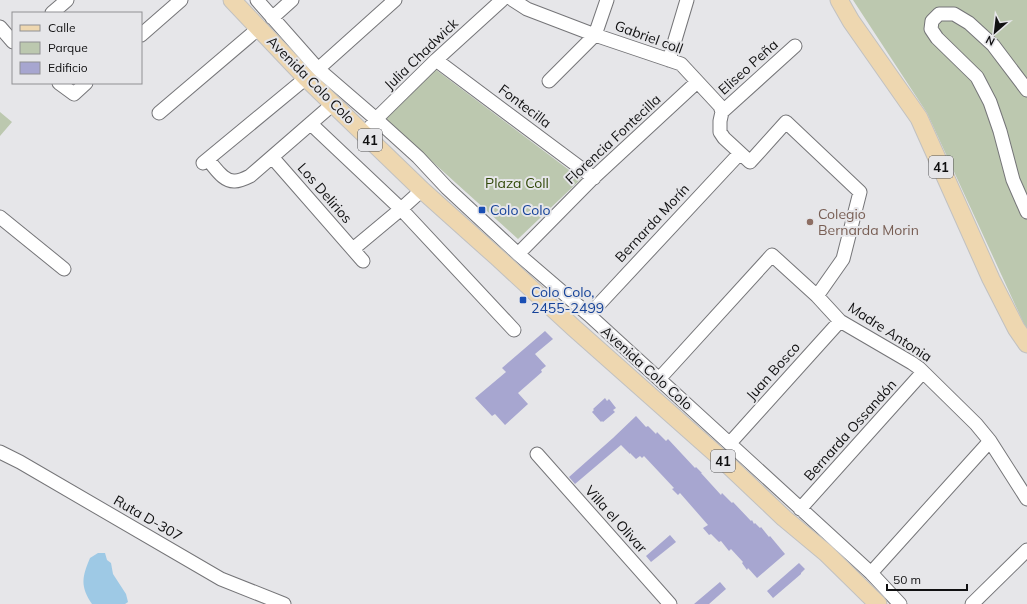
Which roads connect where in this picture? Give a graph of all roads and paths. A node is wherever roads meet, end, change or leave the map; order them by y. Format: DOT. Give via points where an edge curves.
graph roads {
  1 [pos="67,0"];
  2 [pos="181,0"];
  3 [pos="232,0"];
  4 [pos="257,0"];
  5 [pos="292,0"];
  6 [pos="396,0"];
  7 [pos="502,0"];
  8 [pos="513,0"];
  9 [pos="607,0"];
  10 [pos="687,0"];
  11 [pos="839,0"];
  12 [pos="53,12"];
  13 [pos="265,23"];
  14 [pos="0,27"];
  15 [pos="142,34"];
  16 [pos="595,35"];
  17 [pos="12,41"];
  18 [pos="795,46"];
  19 [pos="436,60"];
  20 [pos="669,60"];
  21 [pos="312,73"];
  22 [pos="549,82"];
  23 [pos="697,82"];
  24 [pos="60,84"];
  25 [pos="85,84"];
  26 [pos="1027,90"];
  27 [pos="334,104"];
  28 [pos="722,112"];
  29 [pos="159,113"];
  30 [pos="376,119"];
  31 [pos="311,124"];
  32 [pos="365,135"];
  33 [pos="740,153"];
  34 [pos="272,157"];
  35 [pos="594,178"];
  36 [pos="422,190"];
  37 [pos="401,209"];
  38 [pos="1027,212"];
  39 [pos="0,217"];
  40 [pos="353,249"];
  41 [pos="518,254"];
  42 [pos="363,261"];
  43 [pos="64,269"];
  44 [pos="514,273"];
  45 [pos="817,296"];
  46 [pos="589,315"];
  47 [pos="840,321"];
  48 [pos="514,330"];
  49 [pos="1027,344"];
  50 [pos="923,372"];
  51 [pos="659,380"];
  52 [pos="990,441"];
  53 [pos="730,443"];
  54 [pos="0,452"];
  55 [pos="537,454"];
  56 [pos="1027,499"];
  57 [pos="800,509"];
  58 [pos="1027,550"];
  59 [pos="871,573"];
  60 [pos="875,601"];
  61 [pos="284,604"];
  62 [pos="670,604"];
  63 [pos="900,604"];
  64 [pos="972,604"];
  1 -- 12 [label="street"];
  2 -- 15 [label="street"];
  3 -- 13 [label="main road, Avenida Colo Colo / 41"];
  4 -- 13 [label="street, Avenida Colo Colo"];
  5 -- 13 [label="street"];
  6 -- 21 [label="street"];
  7 -- 19 [label="street, Julia Chadwick"];
  8 -- 16 [label="street, Gabriel coll" via="527,9"];
  9 -- 16 [label="street"];
  10 -- 20 [label="street"];
  11 -- 49 [label="main road, 41" via="919,118 990,279"];
  13 -- 21 [label="main road, Avenida Colo Colo / 41"];
  13 -- 29 [label="street"];
  14 -- 17 [label="street"];
  16 -- 20 [label="street, Gabriel coll"];
  16 -- 22 [label="street"];
  18 -- 28 [label="street, Eliseo Peña"];
  19 -- 30 [label="street, Julia Chadwick"];
  19 -- 35 [label="street, Fontecilla"];
  20 -- 23 [label="street, Gabriel coll" via="681,64"];
  21 -- 27 [label="main road, Avenida Colo Colo / 41"];
  21 -- 30 [label="street, Avenida Colo Colo"];
  21 -- 34 [label="street" via="206,161 222,176 235,181 250,176"];
  23 -- 28 [label="street, Gabriel coll"];
  23 -- 35 [label="street, Florencia Fontecilla"];
  24 -- 25 [label="street" via="74,94"];
  26 -- 38 [label="street" via="993,45 969,23 954,14 939,14 932,21 932,30 937,38 977,77 990,102 1013,180"];
  27 -- 31 [label="street"];
  27 -- 32 [label="main road, Avenida Colo Colo / 41"];
  28 -- 33 [label="street" via="720,132"];
  30 -- 32 [label="street, Julia Chadwick"];
  30 -- 41 [label="street, Avenida Colo Colo"];
  31 -- 34 [label="street"];
  31 -- 37 [label="street"];
  32 -- 36 [label="main road, Avenida Colo Colo / 41"];
  33 -- 45 [label="street" via="750,162 786,122 860,192 843,260"];
  33 -- 46 [label="street, Bernarda Morín"];
  34 -- 40 [label="street, Los Delirios"];
  35 -- 41 [label="street, Florencia Fontecilla"];
  36 -- 37 [label="street"];
  36 -- 44 [label="main road, Avenida Colo Colo / 41"];
  37 -- 40 [label="street"];
  37 -- 48 [label="street"];
  39 -- 43 [label="street"];
  40 -- 42 [label="street, Los Delirios"];
  41 -- 44 [label="street"];
  41 -- 46 [label="street, Avenida Colo Colo"];
  44 -- 60 [label="main road, Avenida Colo Colo / 41" via="784,518 826,553"];
  45 -- 47 [label="street, Madre Antonia"];
  45 -- 51 [label="street, Madre Antonia" via="772,255"];
  46 -- 51 [label="street, Avenida Colo Colo"];
  47 -- 50 [label="street, Madre Antonia"];
  47 -- 53 [label="street, Juan Bosco"];
  50 -- 52 [label="street, Madre Antonia"];
  50 -- 57 [label="street, Bernarda Ossandón"];
  51 -- 53 [label="street, Avenida Colo Colo"];
  52 -- 56 [label="street, Madre Antonia"];
  52 -- 59 [label="street"];
  53 -- 57 [label="street, Avenida Colo Colo"];
  54 -- 61 [label="street, Ruta D-307" via="221,579"];
  55 -- 62 [label="street, Villa el Olivar"];
  57 -- 59 [label="street, Avenida Colo Colo"];
  58 -- 64 [label="street"];
  59 -- 63 [label="street, Avenida Colo Colo"];
}
